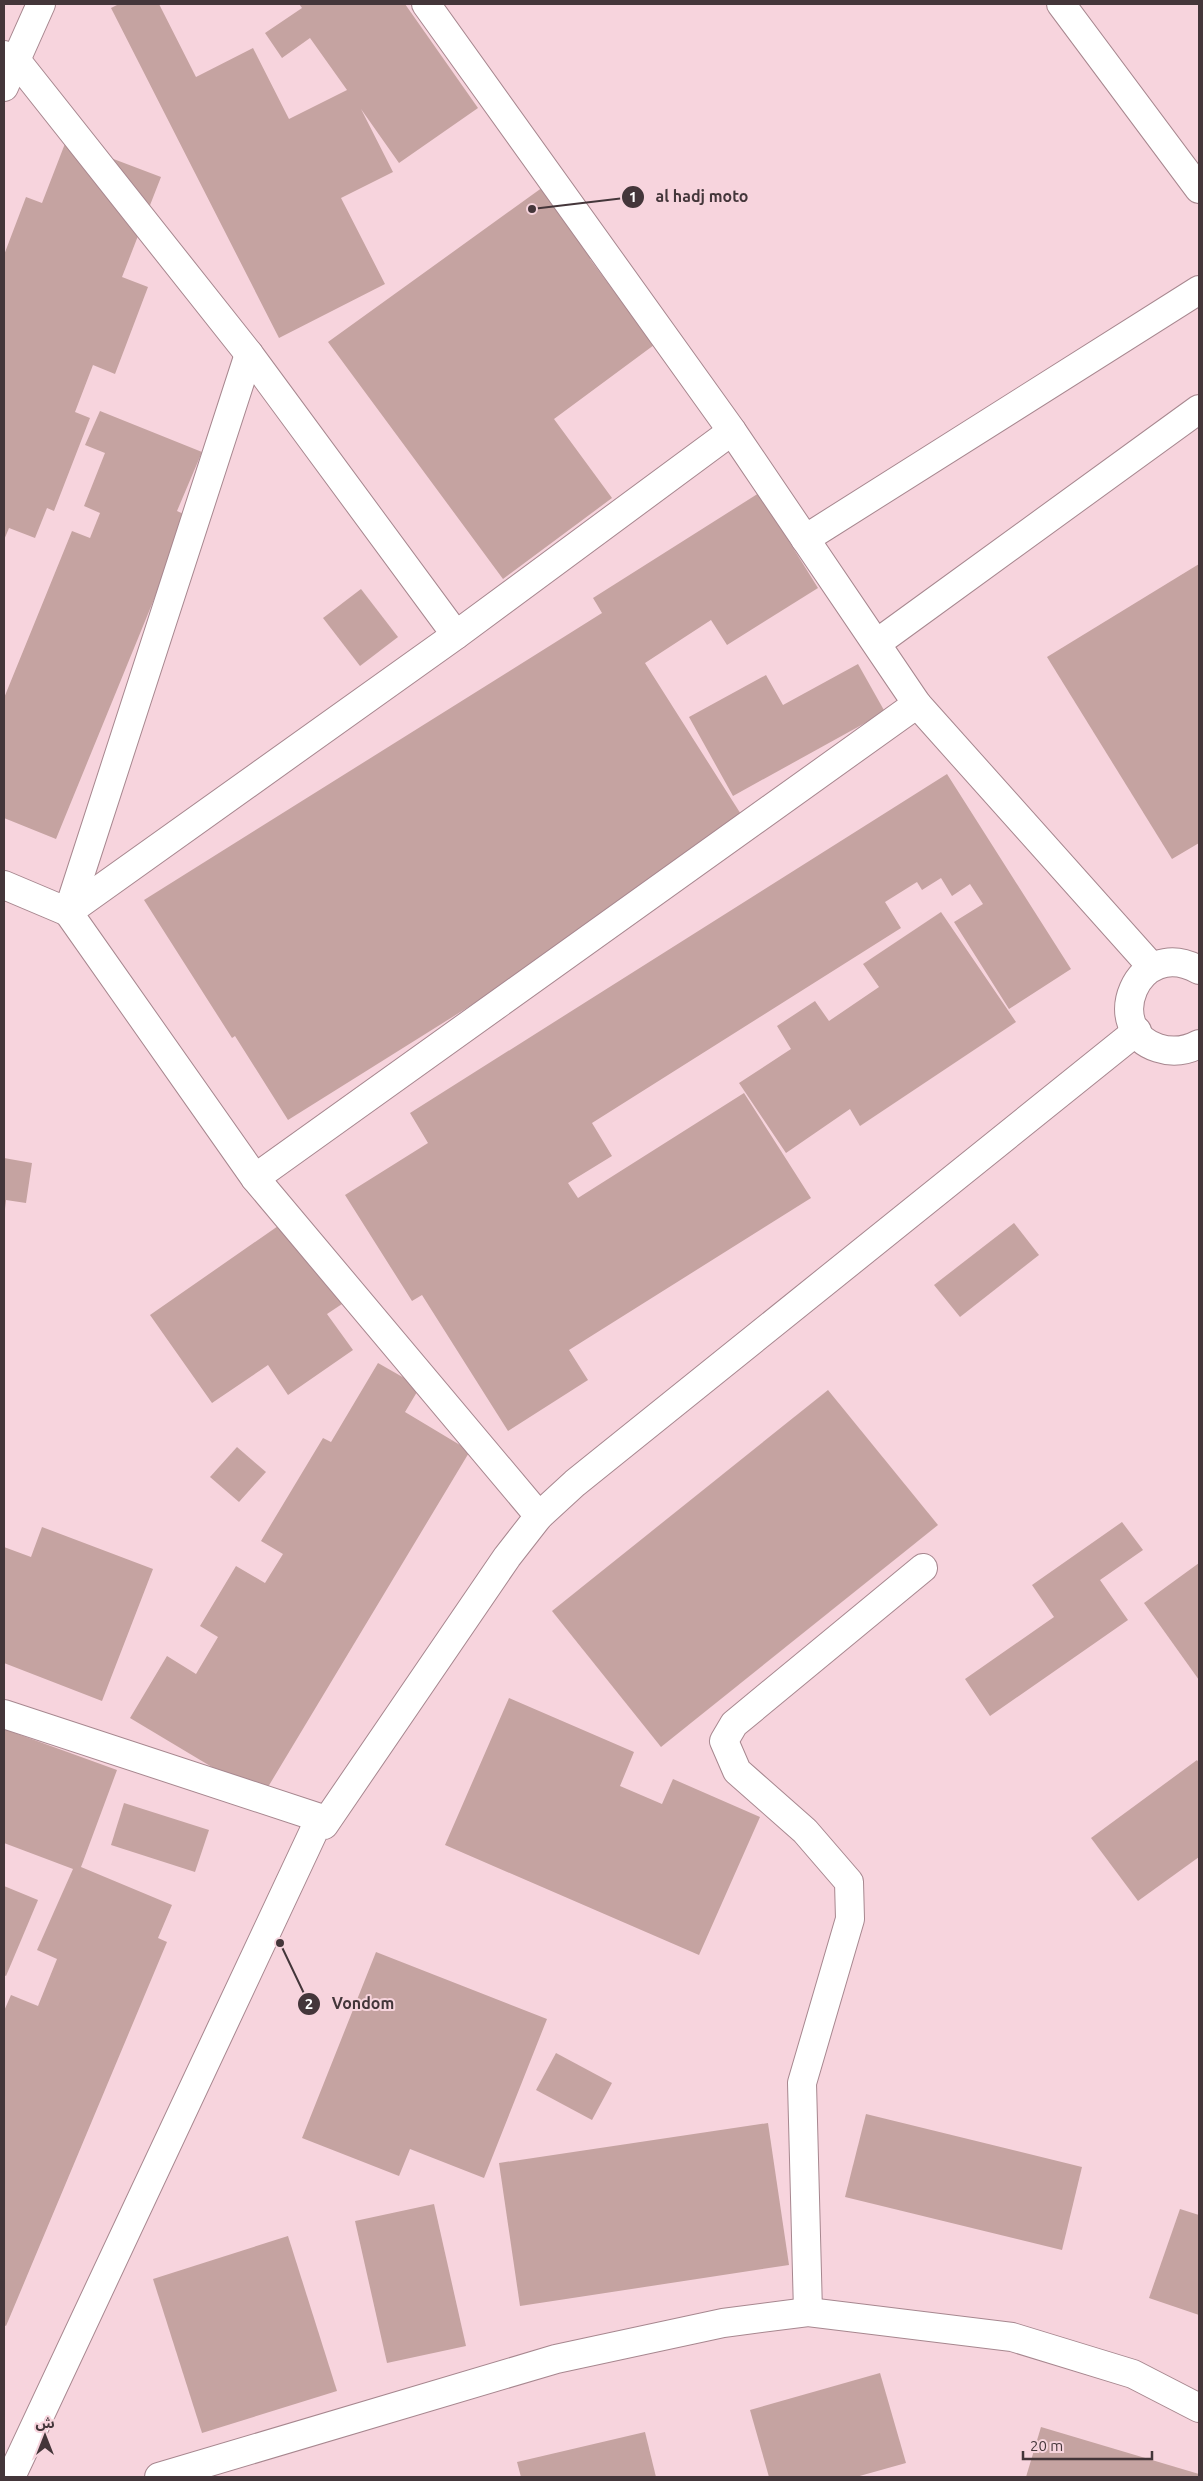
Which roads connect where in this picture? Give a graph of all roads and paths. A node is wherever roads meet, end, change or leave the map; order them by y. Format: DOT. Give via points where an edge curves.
graph roads {
  1 [pos="41,4"];
  2 [pos="426,4"];
  3 [pos="1060,4"];
  4 [pos="10,58"];
  5 [pos="4,87"];
  6 [pos="1199,188"];
  7 [pos="1199,290"];
  8 [pos="249,354"];
  9 [pos="1199,409"];
  10 [pos="732,431"];
  11 [pos="805,539"];
  12 [pos="456,635"];
  13 [pos="876,643"];
  14 [pos="917,704"];
  15 [pos="4,885"];
  16 [pos="68,912"];
  17 [pos="1152,967"];
  18 [pos="1199,970"];
  19 [pos="1137,1031"];
  20 [pos="1199,1044"];
  21 [pos="255,1178"];
  22 [pos="539,1516"];
  23 [pos="924,1568"];
  24 [pos="4,1714"];
  25 [pos="320,1818"];
  26 [pos="808,2312"];
  27 [pos="1199,2408"];
  28 [pos="11,2477"];
  29 [pos="159,2477"];
  1 -- 4 [label="street"];
  2 -- 10 [label="street"];
  3 -- 6 [label="street"];
  4 -- 5 [label="street"];
  4 -- 8 [label="street"];
  7 -- 11 [label="street"];
  8 -- 12 [label="street"];
  8 -- 16 [label="street"];
  9 -- 13 [label="street"];
  10 -- 11 [label="street"];
  10 -- 12 [label="street"];
  11 -- 13 [label="street"];
  12 -- 16 [label="street"];
  13 -- 14 [label="street"];
  14 -- 17 [label="street"];
  14 -- 21 [label="street"];
  15 -- 16 [label="street"];
  16 -- 21 [label="street"];
  17 -- 18 [label="street" via="1177,962"];
  17 -- 19 [label="street" via="1142,975 1130,996 1131,1021"];
  19 -- 20 [label="street" via="1144,1041 1165,1051 1188,1049"];
  19 -- 22 [label="street" via="575,1483"];
  21 -- 22 [label="street"];
  22 -- 25 [label="street" via="507,1556 324,1826"];
  23 -- 26 [label="street" via="734,1724 724,1741 737,1770 805,1831 849,1882 850,1919 802,2083"];
  24 -- 25 [label="street"];
  25 -- 28 [label="street"];
  26 -- 27 [label="street" via="1012,2337 1133,2374"];
  26 -- 29 [label="street" via="723,2324 556,2359"];
}
